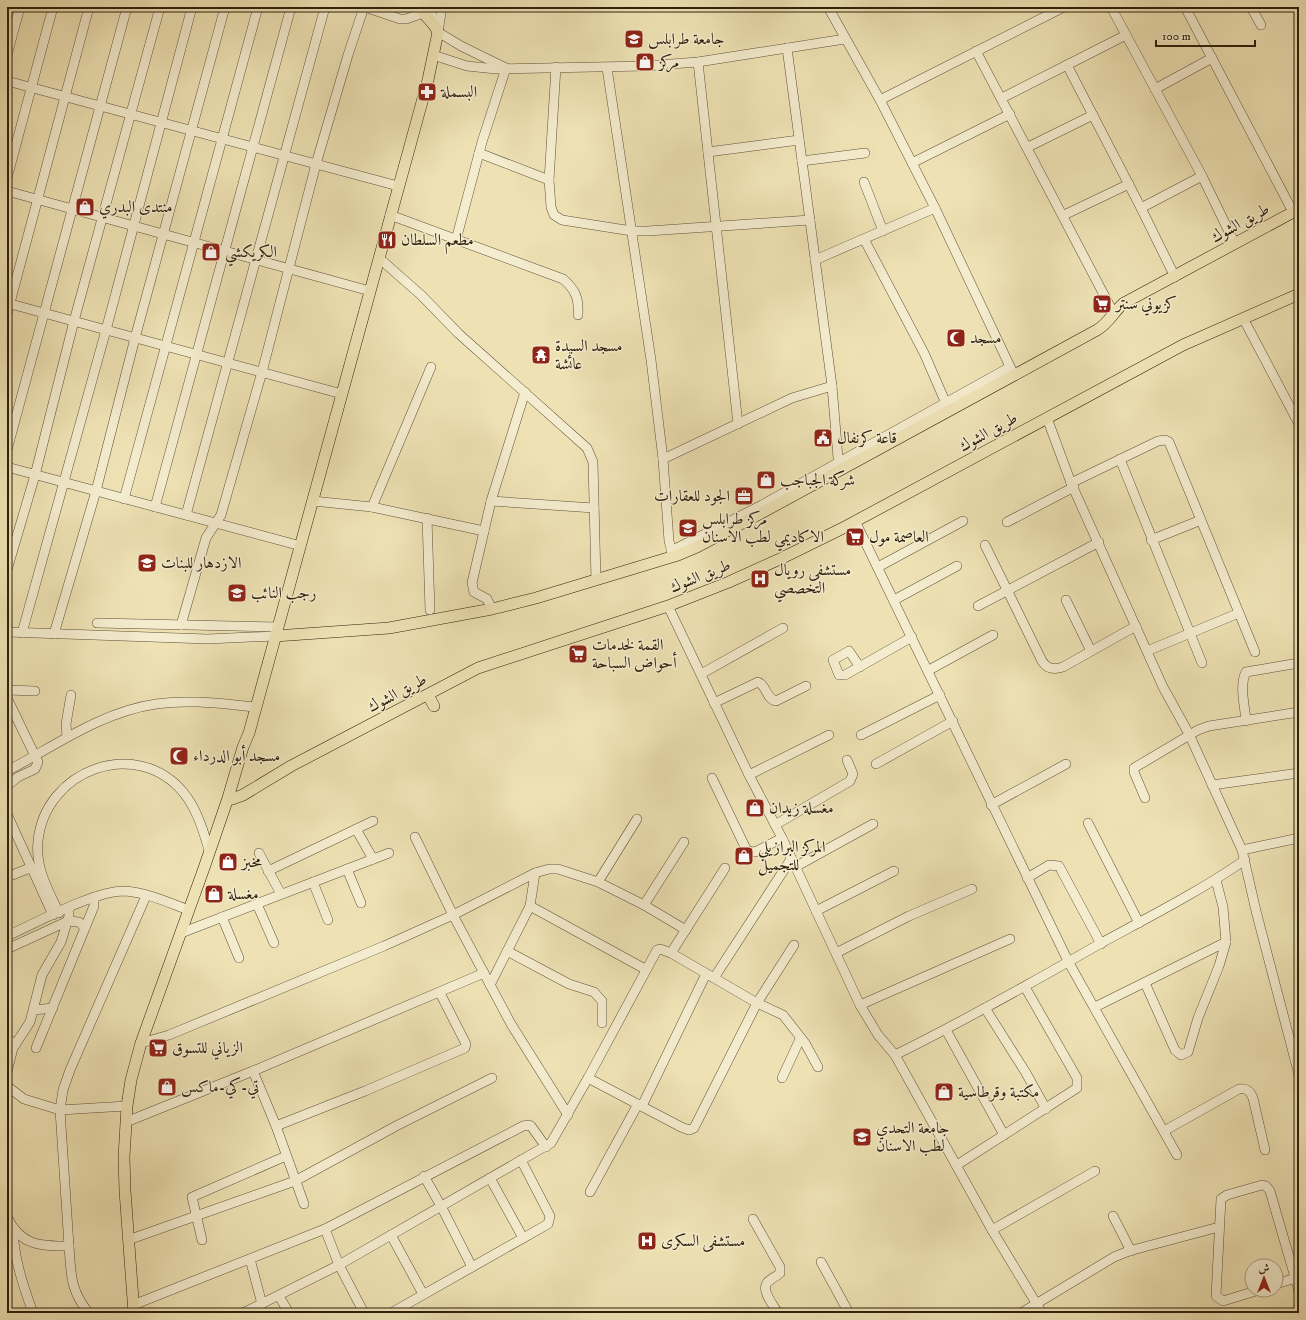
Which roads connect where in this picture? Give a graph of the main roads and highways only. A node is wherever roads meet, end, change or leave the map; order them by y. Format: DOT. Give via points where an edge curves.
graph roads {
  1 [pos="424,9"];
  2 [pos="1296,211"];
  3 [pos="1299,294"];
  4 [pos="277,631"];
  5 [pos="428,695"];
  6 [pos="434,706"];
  7 [pos="230,799"];
  8 [pos="204,868"];
  9 [pos="133,1309"];
  1 -- 4 [label="main road" via="436,29 434,54"];
  2 -- 4 [label="main road, طريق الشوك" via="1124,304 1105,325 947,406 697,547 672,553 596,580 492,609 389,628"];
  3 -- 5 [label="main road, طريق الشوك" via="1183,346 855,521 729,582 668,606 491,663"];
  4 -- 7 [label="main road"];
  5 -- 6 [label="main road"];
  5 -- 7 [label="main road, طريق الشوك" via="292,766 243,795"];
  7 -- 8 [label="main road"];
  7 -- 8 [label="main road" via="215,850"];
  8 -- 9 [label="main road" via="140,1043 127,1106 124,1171"];
}
